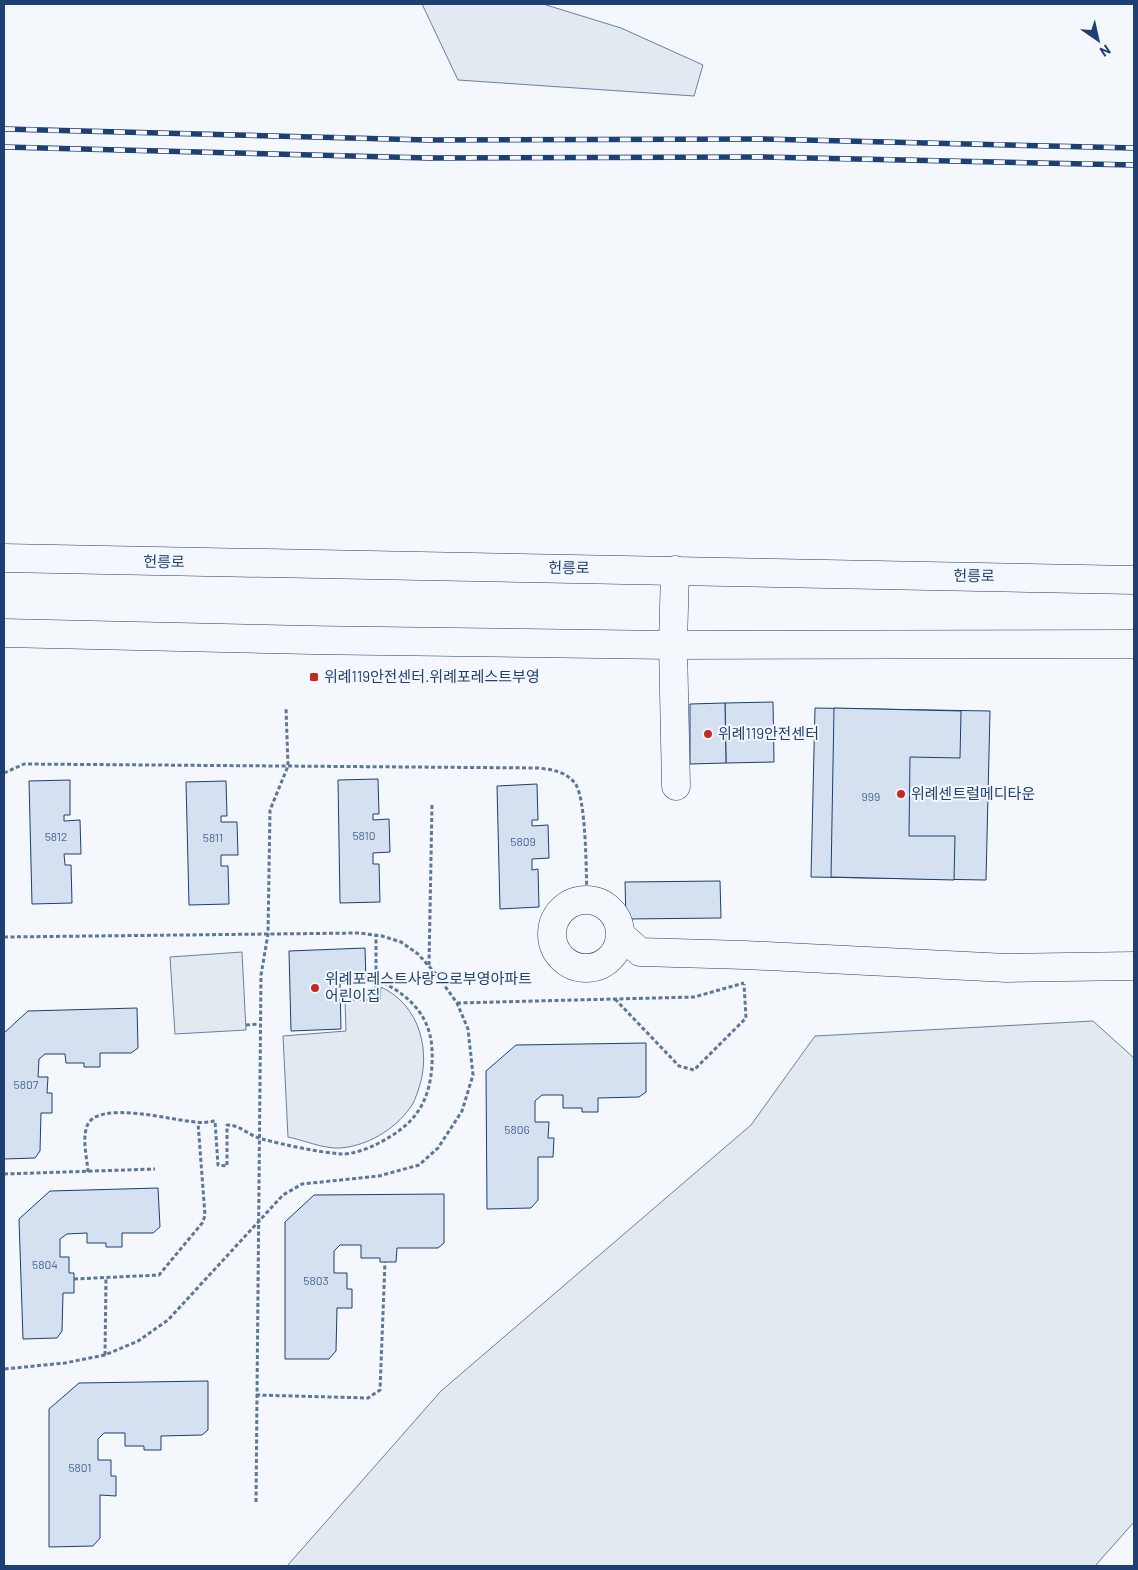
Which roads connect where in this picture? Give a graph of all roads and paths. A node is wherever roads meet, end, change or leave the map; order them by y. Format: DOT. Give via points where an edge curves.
graph roads {
  1 [pos="4,558"];
  2 [pos="676,570"];
  3 [pos="1134,580"];
  4 [pos="4,634"];
  5 [pos="1134,644"];
  6 [pos="672,645"];
  7 [pos="286,708"];
  8 [pos="288,766"];
  9 [pos="4,773"];
  10 [pos="676,786"];
  11 [pos="432,804"];
  12 [pos="587,900"];
  13 [pos="268,934"];
  14 [pos="376,935"];
  15 [pos="621,935"];
  16 [pos="4,937"];
  17 [pos="745,955"];
  18 [pos="429,966"];
  19 [pos="1134,966"];
  20 [pos="376,980"];
  21 [pos="744,984"];
  22 [pos="340,993"];
  23 [pos="615,999"];
  24 [pos="458,1003"];
  25 [pos="259,1024"];
  26 [pos="246,1025"];
  27 [pos="198,1123"];
  28 [pos="260,1139"];
  29 [pos="155,1169"];
  30 [pos="88,1172"];
  31 [pos="4,1174"];
  32 [pos="257,1223"];
  33 [pos="385,1262"];
  34 [pos="106,1278"];
  35 [pos="74,1280"];
  36 [pos="105,1355"];
  37 [pos="4,1369"];
  38 [pos="256,1395"];
  39 [pos="256,1502"];
  1 -- 2 [label="main road, 헌릉로"];
  2 -- 3 [label="main road, 헌릉로"];
  2 -- 6 [label="main road"];
  4 -- 6 [label="main road"];
  5 -- 6 [label="main road"];
  6 -- 10 [label="main road"];
  7 -- 8 [label="path"];
  8 -- 9 [label="path" via="24,764"];
  8 -- 12 [label="path" via="539,768 563,773 576,783 582,801"];
  8 -- 13 [label="path" via="270,810"];
  11 -- 18 [label="path"];
  12 -- 15 [label="main road" via="611,911 620,925"];
  12 -- 15 [label="main road" via="566,906 553,925 554,948 561,958 581,969 604,965 619,947"];
  13 -- 14 [label="path"];
  13 -- 16 [label="path"];
  13 -- 25 [label="path" via="261,975"];
  14 -- 18 [label="path" via="400,942"];
  14 -- 20 [label="path"];
  15 -- 17 [label="main road" via="640,952"];
  17 -- 19 [label="main road" via="1006,968"];
  17 -- 21 [label="path"];
  18 -- 24 [label="path"];
  20 -- 22 [label="path" via="376,993"];
  20 -- 28 [label="path" via="398,989 427,1023 432,1047 432,1072 416,1115 380,1143 342,1154"];
  21 -- 23 [label="path" via="694,997"];
  21 -- 23 [label="path" via="746,1018 694,1070 678,1066"];
  23 -- 24 [label="path"];
  24 -- 32 [label="path" via="468,1029 473,1075 462,1111 438,1148 419,1166 380,1176 302,1184 283,1195"];
  25 -- 26 [label="path"];
  25 -- 28 [label="path"];
  27 -- 28 [label="path" via="216,1121 218,1165 227,1166 227,1125 234,1125"];
  27 -- 30 [label="path" via="130,1112 98,1115 88,1124 84,1137"];
  27 -- 34 [label="path" via="206,1215 203,1222 159,1275"];
  28 -- 32 [label="path"];
  29 -- 30 [label="path"];
  30 -- 31 [label="path"];
  32 -- 36 [label="path" via="168,1320 138,1341"];
  32 -- 38 [label="path"];
  33 -- 38 [label="path" via="380,1390 368,1398"];
  34 -- 35 [label="path"];
  34 -- 36 [label="path"];
  36 -- 37 [label="path" via="66,1363"];
  38 -- 39 [label="path"];
}
